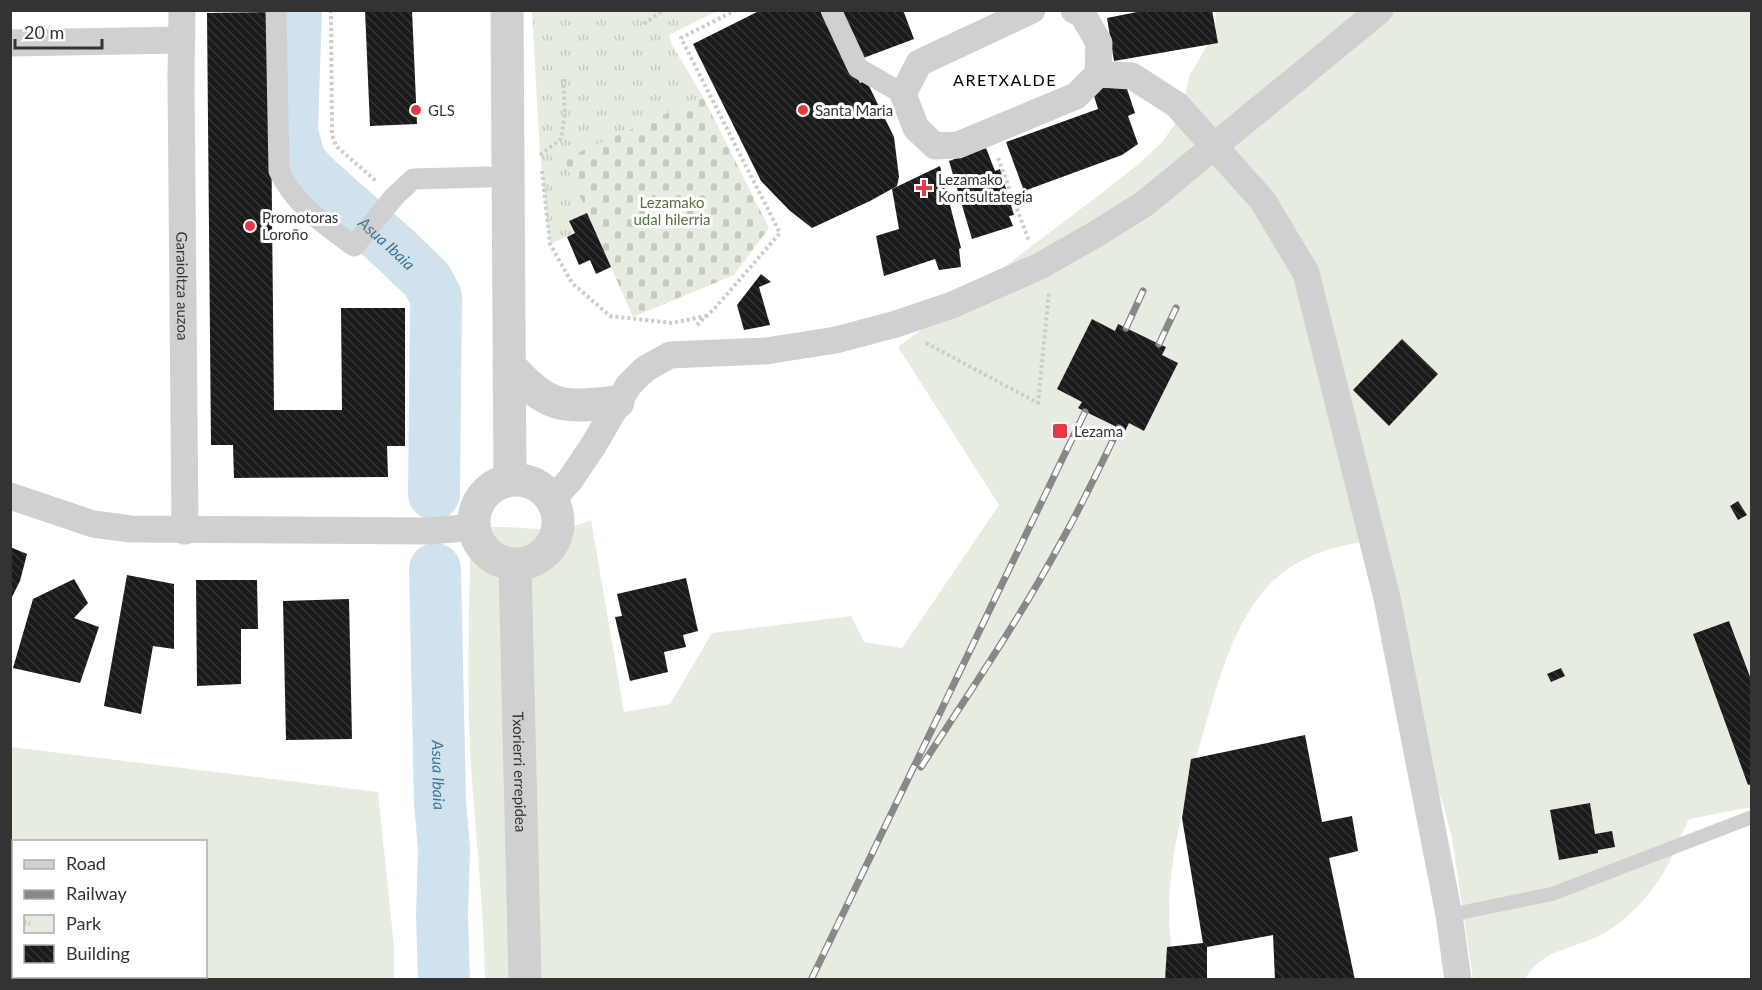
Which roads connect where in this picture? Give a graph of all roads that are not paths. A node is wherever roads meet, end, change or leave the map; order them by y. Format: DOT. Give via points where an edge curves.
graph roads {
  1 [pos="182,10"];
  2 [pos="276,10"];
  3 [pos="507,10"];
  4 [pos="831,10"];
  5 [pos="1032,10"];
  6 [pos="1074,10"];
  7 [pos="1380,10"];
  8 [pos="181,40"];
  9 [pos="10,43"];
  10 [pos="1098,74"];
  11 [pos="903,94"];
  12 [pos="1214,148"];
  13 [pos="488,177"];
  14 [pos="509,365"];
  15 [pos="618,402"];
  16 [pos="510,480"];
  17 [pos="10,496"];
  18 [pos="552,500"];
  19 [pos="475,527"];
  20 [pos="185,531"];
  21 [pos="515,565"];
  22 [pos="1752,817"];
  23 [pos="1449,915"];
  24 [pos="525,980"];
  25 [pos="1458,980"];
  1 -- 8 [label="street, Garaioltza auzoa"];
  2 -- 13 [label="street" via="279,171 296,199 325,224 354,246 413,179"];
  3 -- 14 [label="street"];
  4 -- 11 [label="street" via="858,68"];
  5 -- 11 [label="street" via="919,63"];
  6 -- 10 [label="street" via="1083,15 1099,43"];
  7 -- 12 [label="street"];
  8 -- 9 [label="street"];
  8 -- 20 [label="street, Garaioltza auzoa"];
  10 -- 11 [label="street" via="1076,96 958,145 935,146 916,128"];
  10 -- 12 [label="street" via="1132,76 1177,105"];
  12 -- 15 [label="street" via="1144,204 1096,234 1040,266 952,304 836,340 766,351 670,355 645,369"];
  12 -- 23 [label="street" via="1263,201 1306,273 1387,598"];
  14 -- 15 [label="street" via="530,388 551,402 579,406"];
  14 -- 16 [label="street"];
  15 -- 18 [label="street" via="593,446"];
  16 -- 18 [label="street" via="526,481 541,488"];
  16 -- 19 [label="street" via="483,497 476,511"];
  17 -- 20 [label="street" via="93,524"];
  18 -- 21 [label="street" via="558,517 557,535 548,551"];
  19 -- 20 [label="street" via="430,531"];
  19 -- 21 [label="street" via="479,542 488,553"];
  21 -- 24 [label="street, Txorierri errepidea"];
  22 -- 23 [label="lane" via="1552,894"];
  23 -- 25 [label="street"];
}
